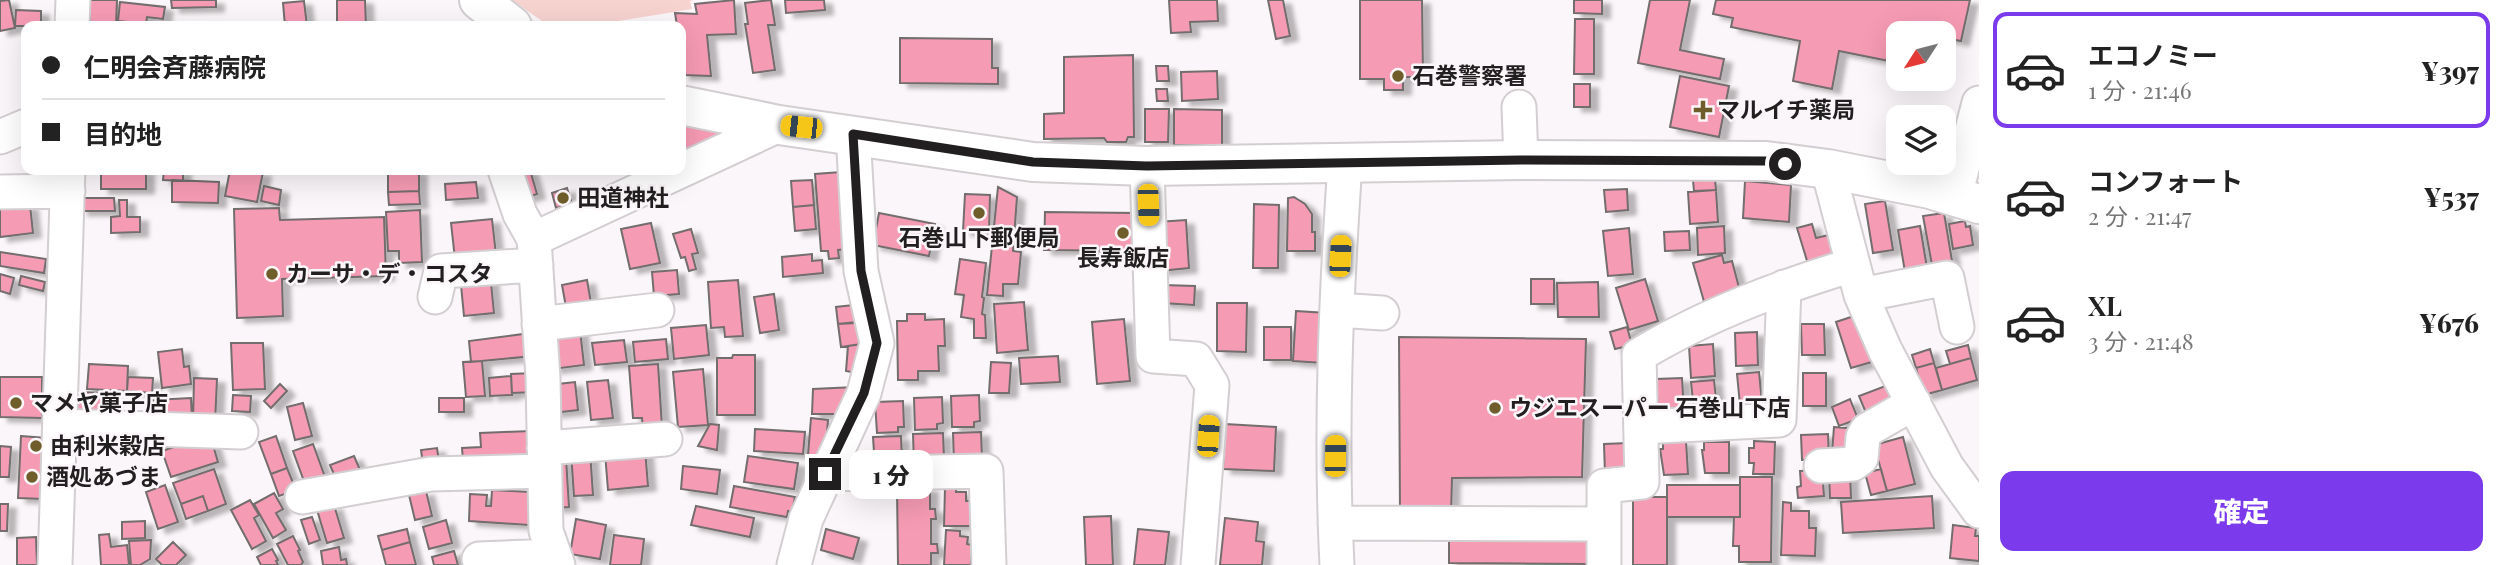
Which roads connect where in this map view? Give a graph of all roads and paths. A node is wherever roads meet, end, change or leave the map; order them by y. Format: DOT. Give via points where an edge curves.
graph roads {
  1 [pos="73,0"];
  2 [pos="72,21"];
  3 [pos="1979,103"];
  4 [pos="686,106"];
  5 [pos="1519,107"];
  6 [pos="779,125"];
  7 [pos="21,128"];
  8 [pos="853,134"];
  9 [pos="0,136"];
  10 [pos="1521,160"];
  11 [pos="1345,163"];
  12 [pos="1147,166"];
  13 [pos="1828,169"];
  14 [pos="686,173"];
  15 [pos="507,175"];
  16 [pos="683,175"];
  17 [pos="68,180"];
  18 [pos="0,192"];
  19 [pos="1967,200"];
  20 [pos="535,252"];
  21 [pos="1857,280"];
  22 [pos="1784,287"];
  23 [pos="435,298"];
  24 [pos="657,310"];
  25 [pos="1338,310"];
  26 [pos="1382,313"];
  27 [pos="539,324"];
  28 [pos="1957,327"];
  29 [pos="1914,403"];
  30 [pos="60,426"];
  31 [pos="1640,427"];
  32 [pos="241,432"];
  33 [pos="665,439"];
  34 [pos="544,459"];
  35 [pos="1821,466"];
  36 [pos="825,474"];
  37 [pos="302,497"];
  38 [pos="1978,505"];
  39 [pos="1335,523"];
  40 [pos="1604,524"];
  41 [pos="479,559"];
  42 [pos="556,561"];
  43 [pos="55,565"];
  44 [pos="794,565"];
  45 [pos="989,565"];
  46 [pos="1198,565"];
  47 [pos="1337,565"];
  48 [pos="1604,565"];
  1 -- 2 [label="street"];
  3 -- 19 [label="street"];
  4 -- 6 [label="highway"];
  5 -- 10 [label="street"];
  6 -- 8 [label="highway"];
  6 -- 14 [label="street"];
  7 -- 9 [label="street"];
  8 -- 12 [label="highway" via="1033,162"];
  8 -- 36 [label="street" via="861,271 877,343 864,393"];
  10 -- 11 [label="highway"];
  10 -- 13 [label="highway" via="1766,161"];
  11 -- 12 [label="highway"];
  11 -- 25 [label="street"];
  12 -- 46 [label="street" via="1153,356 1196,359 1212,385"];
  13 -- 19 [label="highway"];
  13 -- 21 [label="street"];
  15 -- 20 [label="street"];
  16 -- 20 [label="street"];
  17 -- 18 [label="street"];
  17 -- 30 [label="street"];
  20 -- 23 [label="street" via="441,271"];
  20 -- 27 [label="street"];
  21 -- 22 [label="street"];
  21 -- 28 [label="street" via="1947,278"];
  21 -- 29 [label="street" via="1885,350"];
  22 -- 31 [label="street" via="1678,331 1639,355"];
  22 -- 31 [label="street" via="1779,420"];
  24 -- 27 [label="street"];
  25 -- 26 [label="street"];
  25 -- 39 [label="street"];
  27 -- 34 [label="street"];
  29 -- 35 [label="street" via="1867,430 1861,458 1853,464"];
  29 -- 38 [label="street" via="1947,467"];
  30 -- 32 [label="street"];
  30 -- 43 [label="street"];
  31 -- 40 [label="street" via="1642,482 1604,485"];
  33 -- 34 [label="street"];
  34 -- 37 [label="street"];
  34 -- 42 [label="street" via="546,531"];
  36 -- 44 [label="street"];
  36 -- 45 [label="street" via="986,471"];
  39 -- 40 [label="street"];
  39 -- 47 [label="street"];
  40 -- 48 [label="street"];
  41 -- 42 [label="street"];
}
